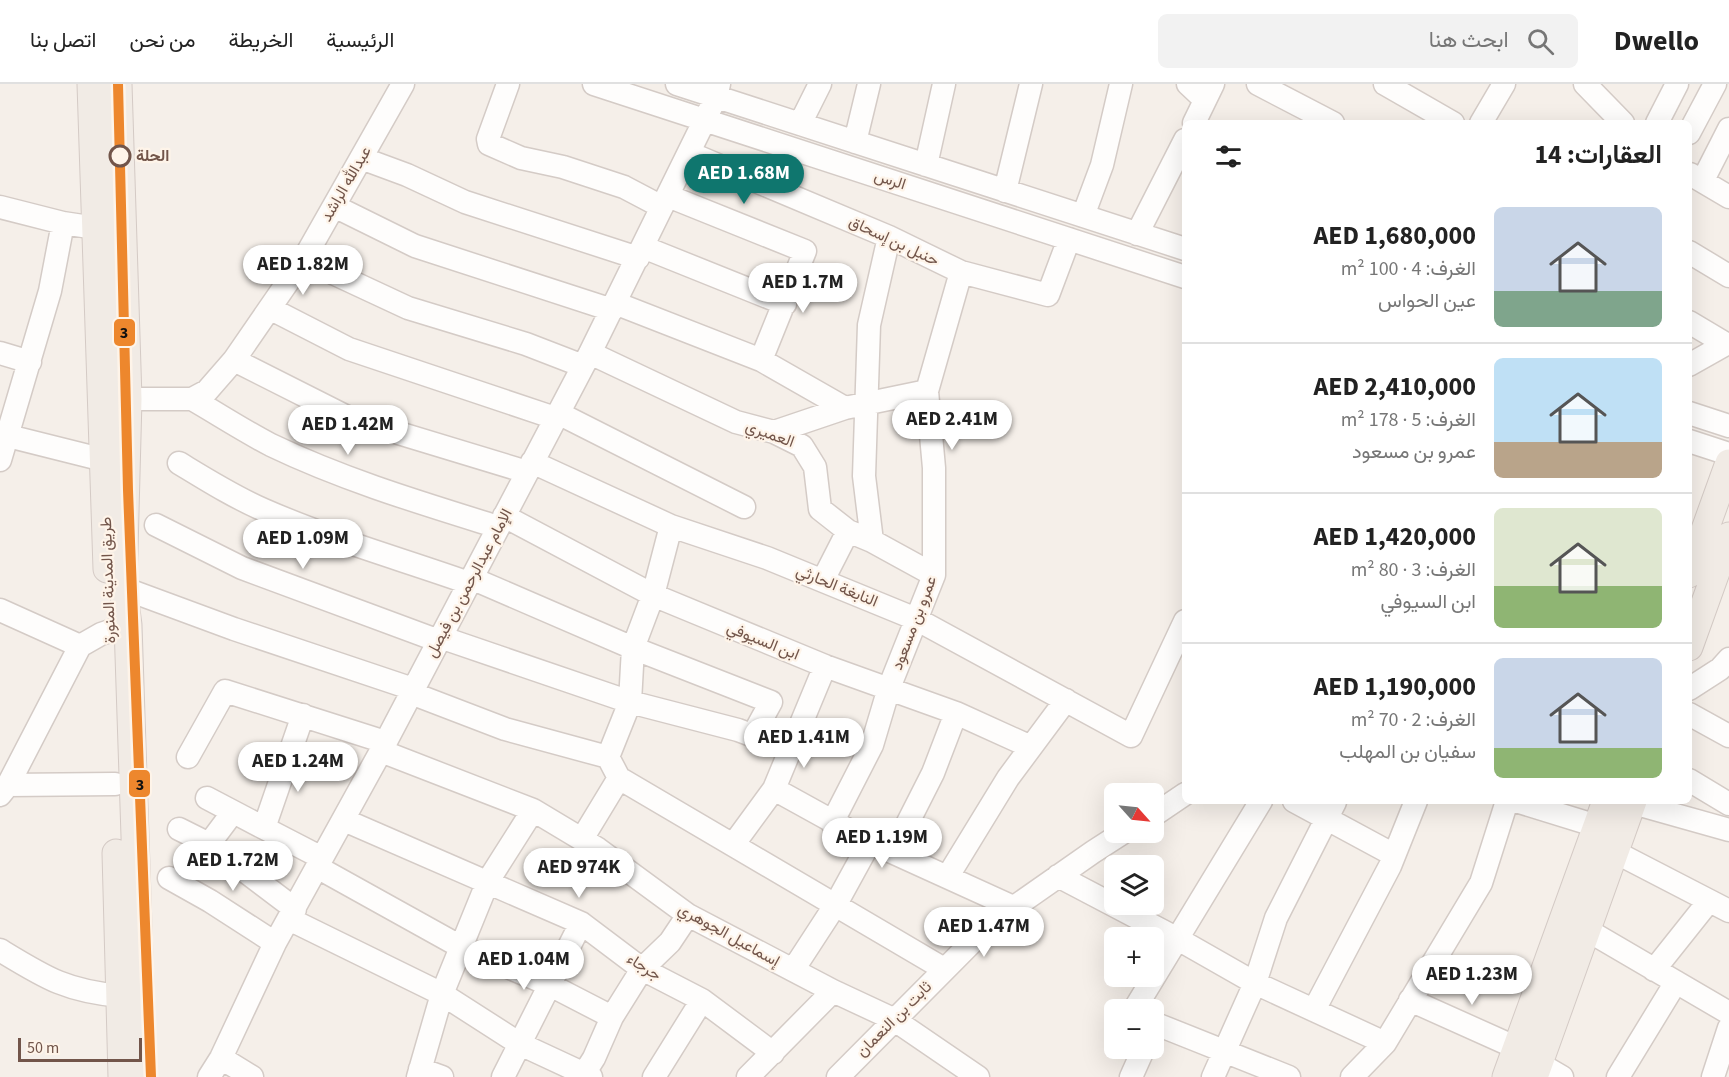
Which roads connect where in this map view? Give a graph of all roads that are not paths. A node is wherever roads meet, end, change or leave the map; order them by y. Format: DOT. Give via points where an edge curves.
graph roads {
  1 [pos="91,84"];
  2 [pos="118,84"];
  3 [pos="403,84"];
  4 [pos="508,84"];
  5 [pos="594,84"];
  6 [pos="677,84"];
  7 [pos="820,84"];
  8 [pos="870,84"];
  9 [pos="944,84"];
  10 [pos="1031,84"];
  11 [pos="1121,84"];
  12 [pos="1188,84"];
  13 [pos="1258,84"];
  14 [pos="1385,84"];
  15 [pos="1504,84"];
  16 [pos="1677,84"];
  17 [pos="1715,84"];
  18 [pos="1591,86"];
  19 [pos="718,90"];
  20 [pos="1209,92"];
  21 [pos="705,120"];
  22 [pos="1195,120"];
  23 [pos="1327,120"];
  24 [pos="1449,120"];
  25 [pos="1483,120"];
  26 [pos="1620,120"];
  27 [pos="1659,120"];
  28 [pos="800,124"];
  29 [pos="1692,128"];
  30 [pos="1729,129"];
  31 [pos="855,142"];
  32 [pos="689,153"];
  33 [pos="1182,153"];
  34 [pos="361,158"];
  35 [pos="927,165"];
  36 [pos="1696,177"];
  37 [pos="1176,178"];
  38 [pos="1005,190"];
  39 [pos="1729,197"];
  40 [pos="665,201"];
  41 [pos="334,206"];
  42 [pos="0,207"];
  43 [pos="1083,216"];
  44 [pos="63,223"];
  45 [pos="96,228"];
  46 [pos="1137,234"];
  47 [pos="890,237"];
  48 [pos="1069,239"];
  49 [pos="1182,248"];
  50 [pos="640,252"];
  51 [pos="1692,254"];
  52 [pos="304,257"];
  53 [pos="961,272"];
  54 [pos="1182,276"];
  55 [pos="1729,276"];
  56 [pos="785,304"];
  57 [pos="614,307"];
  58 [pos="271,309"];
  59 [pos="1692,324"];
  60 [pos="0,353"];
  61 [pos="586,359"];
  62 [pos="234,360"];
  63 [pos="761,360"];
  64 [pos="30,362"];
  65 [pos="1692,363"];
  66 [pos="927,391"];
  67 [pos="128,399"];
  68 [pos="192,399"];
  69 [pos="855,407"];
  70 [pos="1692,414"];
  71 [pos="556,416"];
  72 [pos="1729,426"];
  73 [pos="774,432"];
  74 [pos="4,435"];
  75 [pos="1692,442"];
  76 [pos="1729,454"];
  77 [pos="0,460"];
  78 [pos="104,460"];
  79 [pos="179,463"];
  80 [pos="1729,463"];
  81 [pos="529,467"];
  82 [pos="744,507"];
  83 [pos="501,522"];
  84 [pos="156,525"];
  85 [pos="671,526"];
  86 [pos="848,531"];
  87 [pos="1729,536"];
  88 [pos="872,541"];
  89 [pos="1692,566"];
  90 [pos="934,575"];
  91 [pos="470,580"];
  92 [pos="823,580"];
  93 [pos="123,588"];
  94 [pos="653,595"];
  95 [pos="0,610"];
  96 [pos="916,619"];
  97 [pos="1182,627"];
  98 [pos="119,629"];
  99 [pos="440,639"];
  100 [pos="1692,639"];
  101 [pos="80,646"];
  102 [pos="633,648"];
  103 [pos="1692,657"];
  104 [pos="825,666"];
  105 [pos="1726,667"];
  106 [pos="1692,687"];
  107 [pos="889,688"];
  108 [pos="412,691"];
  109 [pos="1066,700"];
  110 [pos="630,702"];
  111 [pos="956,713"];
  112 [pos="303,715"];
  113 [pos="1692,716"];
  114 [pos="753,735"];
  115 [pos="1729,736"];
  116 [pos="383,746"];
  117 [pos="1031,747"];
  118 [pos="790,750"];
  119 [pos="188,757"];
  120 [pos="609,757"];
  121 [pos="619,778"];
  122 [pos="1692,782"];
  123 [pos="115,784"];
  124 [pos="774,789"];
  125 [pos="4,790"];
  126 [pos="1182,796"];
  127 [pos="207,798"];
  128 [pos="1259,804"];
  129 [pos="1305,804"];
  130 [pos="1415,804"];
  131 [pos="1506,804"];
  132 [pos="1526,804"];
  133 [pos="1622,804"];
  134 [pos="1624,804"];
  135 [pos="1632,804"];
  136 [pos="1729,804"];
  137 [pos="1164,808"];
  138 [pos="533,810"];
  139 [pos="1331,811"];
  140 [pos="233,812"];
  141 [pos="344,820"];
  142 [pos="832,822"];
  143 [pos="1598,826"];
  144 [pos="264,828"];
  145 [pos="179,829"];
  146 [pos="1729,830"];
  147 [pos="582,839"];
  148 [pos="870,842"];
  149 [pos="1108,843"];
  150 [pos="209,844"];
  151 [pos="733,845"];
  152 [pos="892,852"];
  153 [pos="1615,852"];
  154 [pos="1394,855"];
  155 [pos="320,863"];
  156 [pos="126,866"];
  157 [pos="948,876"];
  158 [pos="1058,876"];
  159 [pos="169,878"];
  160 [pos="488,881"];
  161 [pos="1709,901"];
  162 [pos="836,904"];
  163 [pos="1013,907"];
  164 [pos="1729,911"];
  165 [pos="292,914"];
  166 [pos="688,915"];
  167 [pos="581,923"];
  168 [pos="1587,930"];
  169 [pos="1176,938"];
  170 [pos="275,943"];
  171 [pos="461,947"];
  172 [pos="0,950"];
  173 [pos="642,969"];
  174 [pos="944,969"];
  175 [pos="793,970"];
  176 [pos="1654,970"];
  177 [pos="1676,982"];
  178 [pos="1255,983"];
  179 [pos="550,986"];
  180 [pos="833,992"];
  181 [pos="442,994"];
  182 [pos="121,996"];
  183 [pos="1140,999"];
  184 [pos="702,1000"];
  185 [pos="1410,1000"];
  186 [pos="1314,1010"];
  187 [pos="1729,1013"];
  188 [pos="612,1017"];
  189 [pos="893,1019"];
  190 [pos="1729,1028"];
  191 [pos="1164,1029"];
  192 [pos="1384,1043"];
  193 [pos="520,1044"];
  194 [pos="1225,1050"];
  195 [pos="772,1053"];
  196 [pos="1139,1059"];
  197 [pos="1530,1063"];
  198 [pos="215,1067"];
  199 [pos="419,1073"];
  200 [pos="586,1076"];
  201 [pos="842,1076"];
  202 [pos="122,1077"];
  203 [pos="143,1077"];
  204 [pos="252,1077"];
  205 [pos="442,1077"];
  206 [pos="503,1077"];
  207 [pos="654,1077"];
  208 [pos="748,1077"];
  209 [pos="978,1077"];
  210 [pos="1131,1077"];
  211 [pos="1213,1077"];
  212 [pos="1289,1077"];
  213 [pos="1352,1077"];
  214 [pos="1506,1077"];
  215 [pos="1562,1077"];
  216 [pos="1618,1077"];
  217 [pos="1713,1077"];
  1 -- 45 [label="main road, طريق المدينة المنورة"];
  2 -- 67 [label="main road, طريق المدينة المنورة"];
  3 -- 34 [label="street, عبدالله الراشد"];
  4 -- 40 [label="street" via="489,144 521,158 563,167"];
  5 -- 21 [label="street, الرس"];
  6 -- 19 [label="street, الرس"];
  7 -- 28 [label="street"];
  8 -- 31 [label="street"];
  9 -- 35 [label="street"];
  10 -- 38 [label="street"];
  11 -- 43 [label="street" via="1102,165"];
  12 -- 20 [label="street"];
  13 -- 23 [label="street"];
  14 -- 24 [label="street"];
  15 -- 25 [label="street"];
  16 -- 27 [label="street"];
  17 -- 29 [label="street"];
  18 -- 26 [label="street"];
  19 -- 21 [label="street, الإمام عبدالرحمن بن فيصل"];
  19 -- 28 [label="street, الرس"];
  20 -- 22 [label="street"];
  21 -- 32 [label="street, الإمام عبدالرحمن بن فيصل"];
  21 -- 48 [label="street, الرس"];
  28 -- 31 [label="street, الرس"];
  30 -- 36 [label="street"];
  31 -- 35 [label="street, الرس"];
  32 -- 40 [label="street, الإمام عبدالرحمن بن فيصل"];
  32 -- 47 [label="street, حنبل بن إسحاق"];
  33 -- 37 [label="street"];
  34 -- 41 [label="street, عبدالله الراشد"];
  34 -- 50 [label="street" via="465,202"];
  35 -- 38 [label="street, الرس"];
  36 -- 39 [label="street"];
  37 -- 46 [label="street"];
  38 -- 43 [label="street, الرس"];
  40 -- 50 [label="street, الإمام عبدالرحمن بن فيصل"];
  40 -- 56 [label="street" via="805,251"];
  41 -- 52 [label="street, عبدالله الراشد"];
  41 -- 57 [label="street" via="416,246"];
  42 -- 44 [label="street"];
  43 -- 46 [label="street, الرس"];
  44 -- 45 [label="street"];
  44 -- 64 [label="street" via="50,291"];
  45 -- 78 [label="main road, طريق المدينة المنورة"];
  46 -- 49 [label="street, الرس"];
  47 -- 53 [label="street, حنبل بن إسحاق"];
  47 -- 69 [label="street" via="868,325"];
  48 -- 53 [label="street, حنبل بن إسحاق" via="1048,295"];
  48 -- 54 [label="street, الرس"];
  50 -- 56 [label="street"];
  50 -- 57 [label="street, الإمام عبدالرحمن بن فيصل"];
  51 -- 55 [label="street"];
  52 -- 58 [label="street, عبدالله الراشد"];
  52 -- 61 [label="street, العميري" via="408,308"];
  53 -- 66 [label="street, عمرو بن مسعود"];
  56 -- 63 [label="street"];
  57 -- 61 [label="street, الإمام عبدالرحمن بن فيصل"];
  57 -- 63 [label="street"];
  58 -- 62 [label="street, عبدالله الراشد"];
  58 -- 71 [label="street" via="349,349"];
  59 -- 65 [label="street" via="1726,344"];
  60 -- 64 [label="street"];
  61 -- 71 [label="street, الإمام عبدالرحمن بن فيصل"];
  61 -- 73 [label="street, العميري" via="736,422"];
  62 -- 68 [label="street, عبدالله الراشد" via="207,391"];
  62 -- 81 [label="street, النابغة الحارثي" via="349,418"];
  63 -- 69 [label="street"];
  64 -- 74 [label="street"];
  66 -- 69 [label="street"];
  66 -- 90 [label="street, عمرو بن مسعود" via="934,468"];
  67 -- 68 [label="street"];
  67 -- 93 [label="main road, طريق المدينة المنورة"];
  68 -- 83 [label="street, ابن السيوفي" via="269,444 331,472 392,494"];
  69 -- 73 [label="street"];
  69 -- 88 [label="street"];
  70 -- 72 [label="street"];
  71 -- 81 [label="street, الإمام عبدالرحمن بن فيصل"];
  71 -- 82 [label="street"];
  73 -- 86 [label="street, العميري" via="802,446 815,467 820,509"];
  74 -- 77 [label="street"];
  74 -- 78 [label="street"];
  75 -- 76 [label="street"];
  78 -- 98 [label="main road, طريق المدينة المنورة"];
  79 -- 91 [label="street" via="230,494 302,526"];
  80 -- 89 [label="main road"];
  81 -- 83 [label="street, الإمام عبدالرحمن بن فيصل"];
  81 -- 85 [label="street, النابغة الحارثي"];
  83 -- 91 [label="street, الإمام عبدالرحمن بن فيصل"];
  83 -- 94 [label="street, ابن السيوفي"];
  84 -- 99 [label="street" via="242,568"];
  85 -- 92 [label="street, النابغة الحارثي"];
  85 -- 94 [label="street"];
  86 -- 88 [label="street, العميري"];
  86 -- 92 [label="street"];
  87 -- 100 [label="main road"];
  88 -- 90 [label="street, العميري"];
  90 -- 96 [label="street, عمرو بن مسعود"];
  91 -- 99 [label="street, الإمام عبدالرحمن بن فيصل"];
  91 -- 102 [label="street"];
  92 -- 96 [label="street, النابغة الحارثي"];
  93 -- 98 [label="main road, طريق المدينة المنورة"];
  93 -- 108 [label="street"];
  94 -- 102 [label="street"];
  94 -- 104 [label="street, ابن السيوفي"];
  95 -- 101 [label="street"];
  96 -- 107 [label="street, عمرو بن مسعود"];
  96 -- 109 [label="street, النابغة الحارثي"];
  97 -- 109 [label="street, النابغة الحارثي" via="1131,736"];
  98 -- 101 [label="street"];
  98 -- 123 [label="main road, طريق المدينة المنورة"];
  98 -- 156 [label="main road, طريق المدينة المنورة"];
  99 -- 108 [label="street, الإمام عبدالرحمن بن فيصل"];
  99 -- 110 [label="street"];
  101 -- 125 [label="street"];
  102 -- 110 [label="street"];
  102 -- 114 [label="street" via="771,702"];
  103 -- 105 [label="street"];
  104 -- 107 [label="street, ابن السيوفي"];
  104 -- 118 [label="street"];
  105 -- 106 [label="street"];
  107 -- 111 [label="street, ابن السيوفي"];
  107 -- 142 [label="street, عمرو بن مسعود" via="872,745"];
  108 -- 116 [label="street, الإمام عبدالرحمن بن فيصل"];
  108 -- 120 [label="street" via="505,729"];
  109 -- 117 [label="street"];
  110 -- 114 [label="street"];
  110 -- 120 [label="street"];
  111 -- 117 [label="street, ابن السيوفي"];
  111 -- 152 [label="street" via="933,774"];
  112 -- 116 [label="street, إسماعيل الجوهري"];
  112 -- 119 [label="street, إسماعيل الجوهري" via="225,690"];
  112 -- 144 [label="street"];
  113 -- 115 [label="street"];
  114 -- 118 [label="street"];
  116 -- 138 [label="street, إسماعيل الجوهري"];
  116 -- 141 [label="street, الإمام عبدالرحمن بن فيصل"];
  117 -- 157 [label="street"];
  118 -- 124 [label="street"];
  120 -- 121 [label="street"];
  121 -- 147 [label="street"];
  121 -- 151 [label="street"];
  122 -- 136 [label="street"];
  123 -- 125 [label="street"];
  123 -- 156 [label="main road, طريق المدينة المنورة"];
  124 -- 142 [label="street"];
  124 -- 151 [label="street"];
  126 -- 137 [label="street"];
  127 -- 140 [label="street"];
  128 -- 169 [label="street"];
  129 -- 139 [label="street"];
  130 -- 154 [label="street"];
  131 -- 185 [label="street" via="1481,883"];
  132 -- 143 [label="street"];
  133 -- 143 [label="main road"];
  134 -- 153 [label="main road"];
  135 -- 146 [label="street"];
  138 -- 147 [label="street, إسماعيل الجوهري"];
  138 -- 160 [label="street"];
  139 -- 154 [label="street"];
  139 -- 178 [label="street" via="1276,918"];
  140 -- 144 [label="street"];
  140 -- 150 [label="street"];
  141 -- 155 [label="street, الإمام عبدالرحمن بن فيصل"];
  141 -- 160 [label="street, جرجاء"];
  142 -- 148 [label="street"];
  143 -- 197 [label="main road"];
  144 -- 155 [label="street"];
  145 -- 150 [label="street"];
  147 -- 166 [label="street, إسماعيل الجوهري"];
  148 -- 152 [label="street"];
  148 -- 162 [label="street"];
  149 -- 158 [label="street, ثابت بن النعمان"];
  150 -- 165 [label="street"];
  151 -- 162 [label="street"];
  152 -- 157 [label="street"];
  153 -- 161 [label="street"];
  153 -- 168 [label="main road"];
  154 -- 186 [label="street"];
  155 -- 165 [label="street, الإمام عبدالرحمن بن فيصل"];
  155 -- 171 [label="street"];
  156 -- 182 [label="main road, طريق المدينة المنورة"];
  156 -- 203 [label="main road, طريق المدينة المنورة"];
  157 -- 163 [label="street"];
  158 -- 163 [label="street, ثابت بن النعمان"];
  158 -- 169 [label="street"];
  159 -- 170 [label="street"];
  160 -- 167 [label="street, جرجاء"];
  160 -- 171 [label="street"];
  161 -- 164 [label="street"];
  161 -- 176 [label="street"];
  162 -- 174 [label="street"];
  162 -- 175 [label="street"];
  163 -- 174 [label="street, ثابت بن النعمان"];
  165 -- 170 [label="street, الإمام عبدالرحمن بن فيصل"];
  165 -- 181 [label="street"];
  166 -- 173 [label="street" via="670,942"];
  166 -- 175 [label="street, إسماعيل الجوهري"];
  167 -- 173 [label="street, جرجاء"];
  167 -- 179 [label="street"];
  168 -- 176 [label="street"];
  168 -- 197 [label="main road"];
  169 -- 178 [label="street"];
  169 -- 183 [label="street"];
  170 -- 198 [label="street, الإمام عبدالرحمن بن فيصل"];
  171 -- 179 [label="street"];
  171 -- 181 [label="street"];
  172 -- 182 [label="street" via="46,979 78,991"];
  173 -- 184 [label="street, جرجاء"];
  173 -- 188 [label="street"];
  174 -- 189 [label="street, ثابت بن النعمان"];
  175 -- 180 [label="street, إسماعيل الجوهري"];
  176 -- 177 [label="street"];
  177 -- 187 [label="street"];
  177 -- 216 [label="street"];
  178 -- 186 [label="street"];
  178 -- 194 [label="street"];
  179 -- 188 [label="street"];
  179 -- 193 [label="street"];
  180 -- 189 [label="street, إسماعيل الجوهري"];
  180 -- 195 [label="street"];
  181 -- 193 [label="street"];
  181 -- 199 [label="street"];
  182 -- 202 [label="main road, طريق المدينة المنورة"];
  184 -- 195 [label="street, جرجاء"];
  184 -- 207 [label="street"];
  185 -- 192 [label="street"];
  185 -- 197 [label="street"];
  186 -- 192 [label="street"];
  188 -- 200 [label="street"];
  189 -- 201 [label="street, ثابت بن النعمان"];
  189 -- 209 [label="street, إسماعيل الجوهري"];
  190 -- 217 [label="street"];
  191 -- 194 [label="street"];
  192 -- 213 [label="street"];
  193 -- 200 [label="street"];
  193 -- 206 [label="street"];
  194 -- 211 [label="street"];
  194 -- 212 [label="street"];
  195 -- 208 [label="street"];
  196 -- 210 [label="street"];
  197 -- 214 [label="main road"];
  197 -- 215 [label="street"];
  198 -- 204 [label="street"];
  199 -- 205 [label="street"];
}
